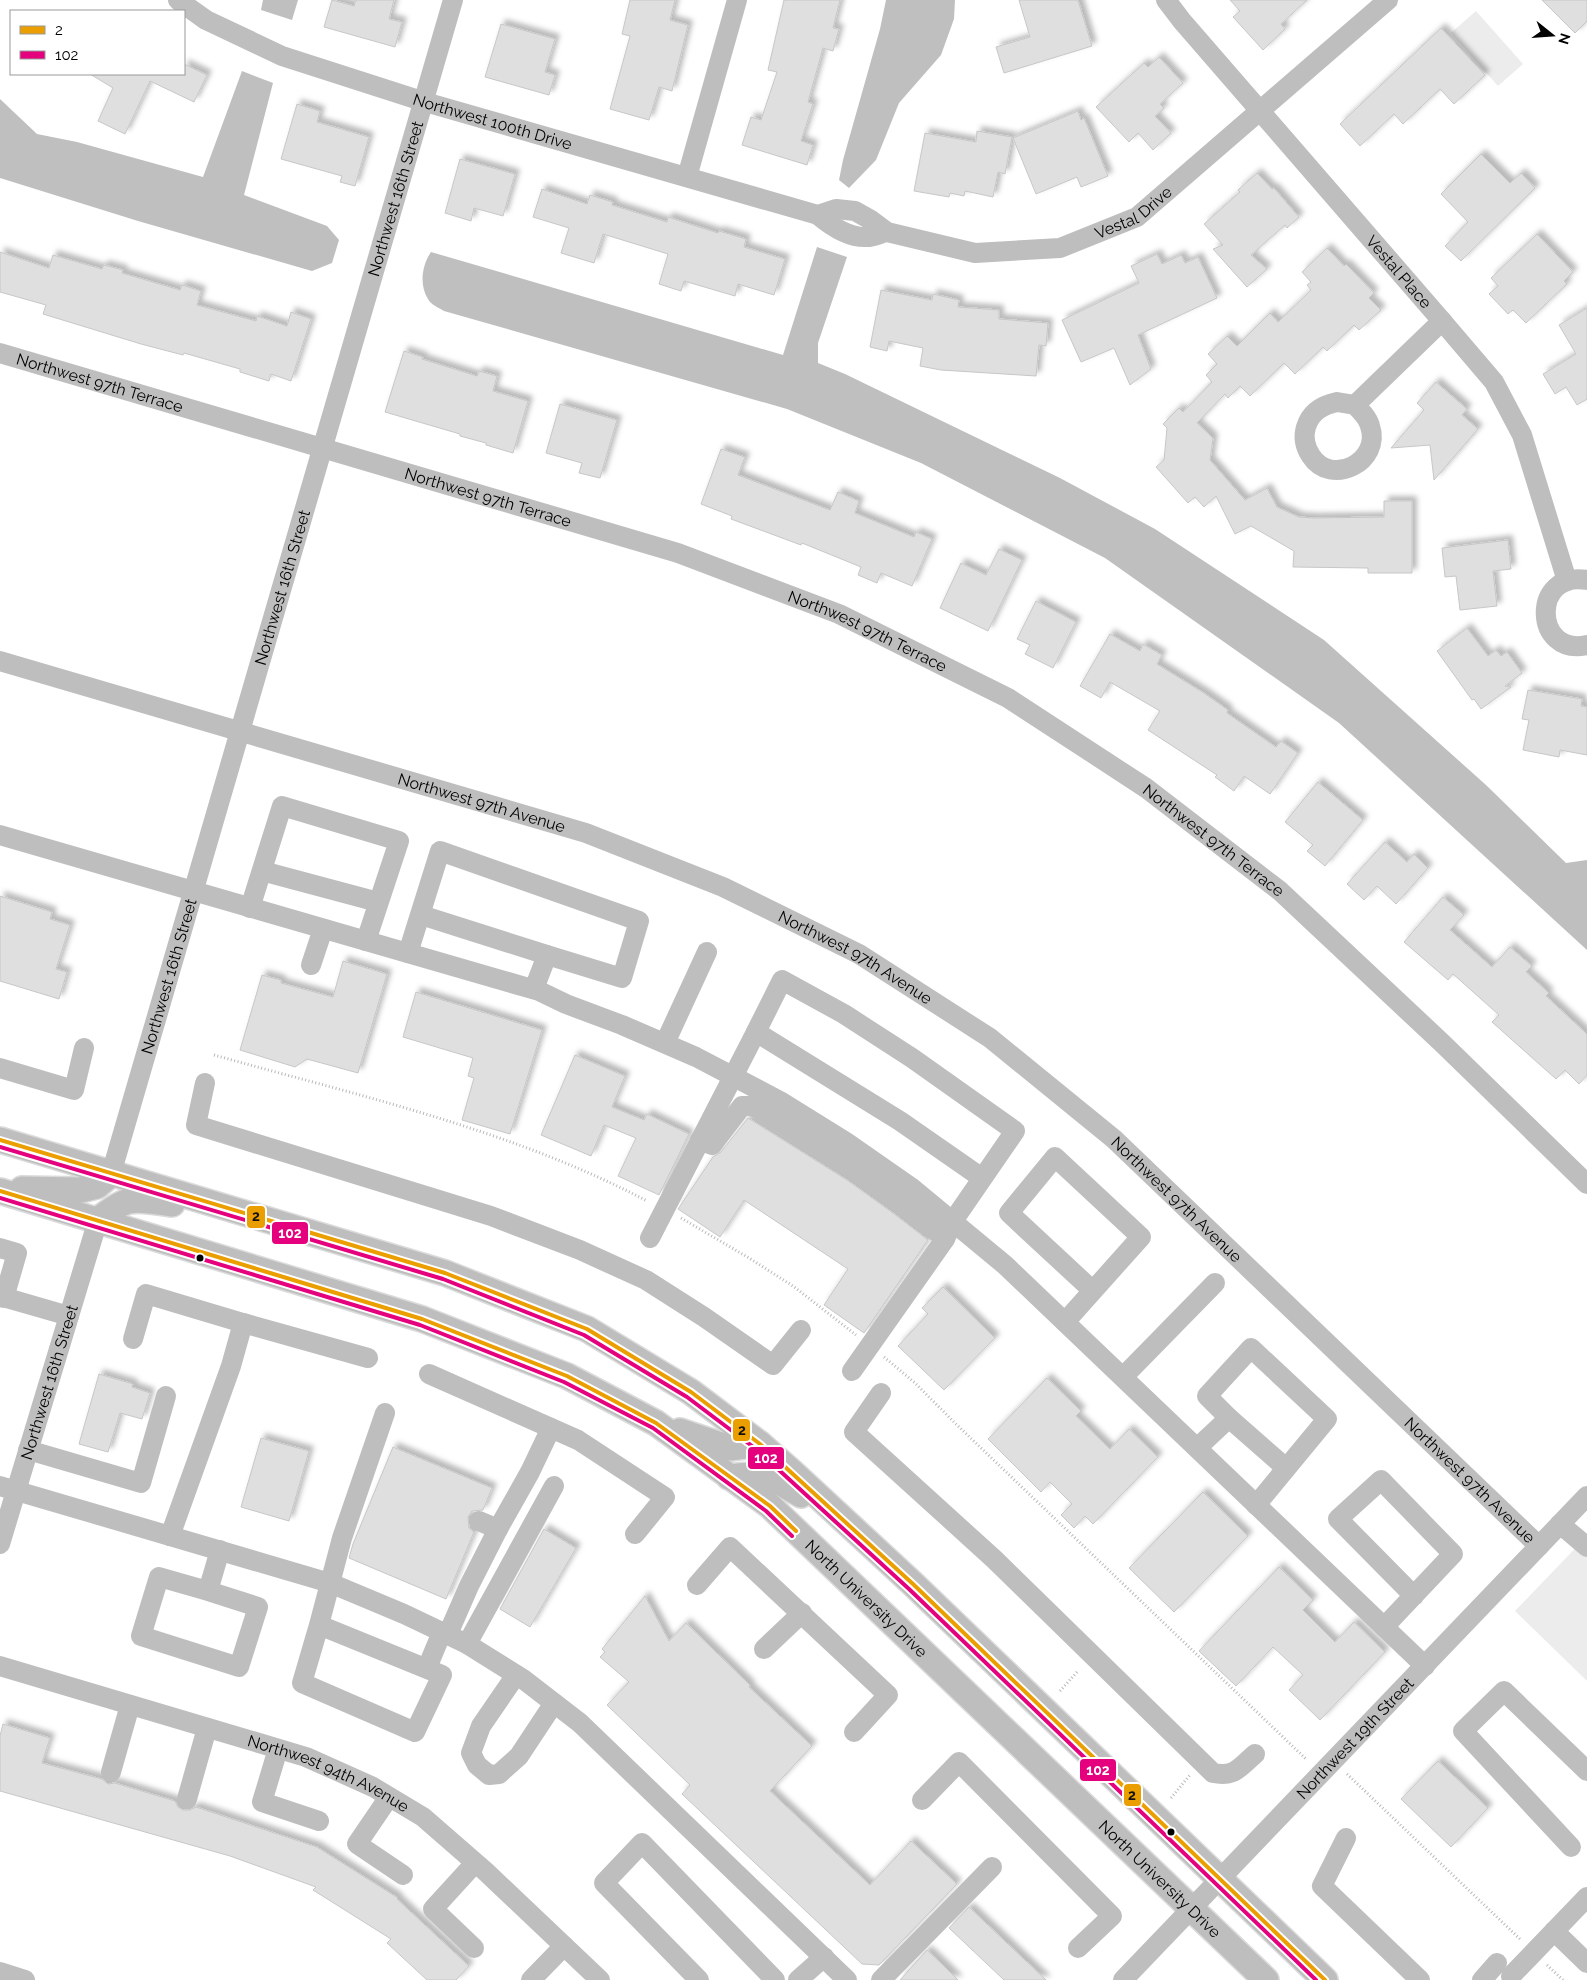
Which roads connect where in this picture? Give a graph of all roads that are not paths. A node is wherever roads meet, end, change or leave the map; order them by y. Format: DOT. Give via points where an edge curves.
graph roads {
  1 [pos="178,0"];
  2 [pos="453,0"];
  3 [pos="737,0"];
  4 [pos="1166,0"];
  5 [pos="1388,0"];
  6 [pos="425,102"];
  7 [pos="1260,112"];
  8 [pos="687,177"];
  9 [pos="887,232"];
  10 [pos="1442,321"];
  11 [pos="0,353"];
  12 [pos="1355,405"];
  13 [pos="322,447"];
  14 [pos="1587,580"];
  15 [pos="1567,581"];
  16 [pos="1587,645"];
  17 [pos="0,661"];
  18 [pos="240,731"];
  19 [pos="0,836"];
  20 [pos="262,871"];
  21 [pos="193,892"];
  22 [pos="378,902"];
  23 [pos="250,908"];
  24 [pos="420,915"];
  25 [pos="324,929"];
  26 [pos="366,941"];
  27 [pos="707,952"];
  28 [pos="408,953"];
  29 [pos="546,955"];
  30 [pos="312,965"];
  31 [pos="534,989"];
  32 [pos="756,1032"];
  33 [pos="665,1044"];
  34 [pos="84,1048"];
  35 [pos="0,1068"];
  36 [pos="733,1076"];
  37 [pos="206,1083"];
  38 [pos="0,1140"];
  39 [pos="706,1143"];
  40 [pos="111,1174"];
  41 [pos="982,1178"];
  42 [pos="1587,1184"];
  43 [pos="0,1190"];
  44 [pos="242,1212"];
  45 [pos="98,1220"];
  46 [pos="953,1221"];
  47 [pos="650,1238"];
  48 [pos="944,1239"];
  49 [pos="0,1248"];
  50 [pos="1215,1283"];
  51 [pos="1092,1290"];
  52 [pos="2,1297"];
  53 [pos="69,1316"];
  54 [pos="1065,1322"];
  55 [pos="243,1323"];
  56 [pos="801,1330"];
  57 [pos="134,1339"];
  58 [pos="368,1358"];
  59 [pos="852,1371"];
  60 [pos="429,1374"];
  61 [pos="1123,1377"];
  62 [pos="881,1394"];
  63 [pos="166,1396"];
  64 [pos="386,1413"];
  65 [pos="1229,1418"];
  66 [pos="656,1423"];
  67 [pos="551,1428"];
  68 [pos="760,1444"];
  69 [pos="1197,1448"];
  70 [pos="28,1450"];
  71 [pos="1286,1468"];
  72 [pos="729,1477"];
  73 [pos="554,1486"];
  74 [pos="8,1488"];
  75 [pos="1587,1496"];
  76 [pos="1256,1505"];
  77 [pos="479,1521"];
  78 [pos="848,1524"];
  79 [pos="1560,1524"];
  80 [pos="498,1529"];
  81 [pos="634,1534"];
  82 [pos="170,1536"];
  83 [pos="0,1544"];
  84 [pos="1539,1546"];
  85 [pos="1587,1547"];
  86 [pos="220,1550"];
  87 [pos="330,1583"];
  88 [pos="697,1585"];
  89 [pos="208,1591"];
  90 [pos="1414,1596"];
  91 [pos="802,1613"];
  92 [pos="319,1625"];
  93 [pos="1384,1627"];
  94 [pos="445,1633"];
  95 [pos="467,1644"];
  96 [pos="764,1649"];
  97 [pos="0,1666"];
  98 [pos="1425,1666"];
  99 [pos="427,1668"];
  100 [pos="516,1675"];
  101 [pos="554,1703"];
  102 [pos="130,1705"];
  103 [pos="207,1728"];
  104 [pos="854,1732"];
  105 [pos="278,1748"];
  106 [pos="1255,1754"];
  107 [pos="1587,1771"];
  108 [pos="111,1772"];
  109 [pos="389,1797"];
  110 [pos="187,1799"];
  111 [pos="922,1800"];
  112 [pos="319,1821"];
  113 [pos="1346,1838"];
  114 [pos="1570,1847"];
  115 [pos="475,1863"];
  116 [pos="992,1866"];
  117 [pos="404,1875"];
  118 [pos="1221,1878"];
  119 [pos="1585,1903"];
  120 [pos="1192,1909"];
  121 [pos="1554,1932"];
  122 [pos="564,1946"];
  123 [pos="474,1948"];
  124 [pos="1078,1948"];
  125 [pos="824,1957"];
  126 [pos="1587,1963"];
  127 [pos="0,1972"];
  128 [pos="25,1980"];
  129 [pos="531,1980"];
  130 [pos="600,1980"];
  131 [pos="699,1980"];
  132 [pos="776,1980"];
  133 [pos="798,1980"];
  134 [pos="847,1980"];
  135 [pos="881,1980"];
  136 [pos="1123,1980"];
  137 [pos="1266,1980"];
  138 [pos="1325,1980"];
  139 [pos="1420,1980"];
  140 [pos="1482,1980"];
  1 -- 6 [label="street, Northwest 100th Drive" via="206,20 282,56"];
  2 -- 6 [label="street, Northwest 16th Street"];
  3 -- 8 [label="street"];
  4 -- 7 [label="street, Vestal Place"];
  5 -- 7 [label="street, Vestal Drive"];
  6 -- 8 [label="street, Northwest 100th Drive"];
  6 -- 13 [label="street, Northwest 16th Street"];
  7 -- 9 [label="street, Vestal Drive" via="1136,217 1060,248 975,253"];
  7 -- 10 [label="street, Vestal Place"];
  8 -- 9 [label="street, Northwest 100th Drive" via="818,215 847,233 867,237"];
  10 -- 12 [label="street"];
  10 -- 15 [label="street, Vestal Place" via="1494,382 1522,435"];
  11 -- 13 [label="street, Northwest 97th Terrace"];
  13 -- 18 [label="street, Northwest 16th Street"];
  13 -- 42 [label="street, Northwest 97th Terrace" via="678,553 839,614 1008,698 1146,788 1280,891"];
  14 -- 15 [label="street"];
  15 -- 16 [label="street" via="1550,594 1545,614 1547,625 1552,634 1570,646"];
  17 -- 18 [label="street, Northwest 97th Avenue"];
  18 -- 21 [label="street, Northwest 16th Street"];
  18 -- 84 [label="street, Northwest 97th Avenue" via="586,833 723,887 859,954 990,1038 1114,1139"];
  19 -- 21 [label="street"];
  20 -- 22 [label="street"];
  20 -- 22 [label="street" via="282,806 398,841"];
  20 -- 23 [label="street"];
  21 -- 23 [label="street"];
  21 -- 40 [label="street, Northwest 16th Street"];
  22 -- 26 [label="street"];
  23 -- 25 [label="street"];
  24 -- 28 [label="street"];
  24 -- 29 [label="street"];
  24 -- 29 [label="street" via="440,850 639,921 622,978"];
  25 -- 26 [label="street"];
  25 -- 30 [label="street"];
  26 -- 28 [label="street"];
  27 -- 33 [label="street"];
  28 -- 31 [label="street"];
  29 -- 31 [label="street"];
  31 -- 33 [label="street"];
  32 -- 36 [label="street"];
  32 -- 41 [label="street" via="900,1121"];
  32 -- 41 [label="street" via="782,980 844,1014 1015,1131"];
  33 -- 36 [label="street"];
  34 -- 35 [label="street" via="74,1090"];
  36 -- 39 [label="street"];
  36 -- 46 [label="street" via="846,1142"];
  37 -- 56 [label="street" via="196,1125 491,1216 580,1250 646,1280 773,1365"];
  38 -- 40 [label="main road"];
  39 -- 47 [label="street" via="676,1184"];
  39 -- 48 [label="street" via="742,1106 757,1108 907,1208"];
  40 -- 43 [label="main road" via="96,1186 81,1190"];
  40 -- 44 [label="main road"];
  41 -- 46 [label="street"];
  43 -- 45 [label="main road, North University Drive"];
  44 -- 45 [label="main road" via="131,1199 116,1205"];
  44 -- 68 [label="main road" via="445,1273 587,1329 691,1392"];
  45 -- 53 [label="street, Northwest 16th Street"];
  45 -- 66 [label="main road, North University Drive" via="422,1318 567,1376"];
  46 -- 48 [label="street"];
  46 -- 54 [label="street"];
  48 -- 59 [label="street"];
  49 -- 52 [label="street" via="17,1253"];
  50 -- 61 [label="street"];
  51 -- 51 [label="street" via="1141,1237 1055,1157 1009,1213"];
  51 -- 54 [label="street"];
  52 -- 53 [label="street"];
  53 -- 70 [label="street, Northwest 16th Street"];
  54 -- 61 [label="street"];
  55 -- 57 [label="street" via="146,1294"];
  55 -- 58 [label="street"];
  55 -- 82 [label="street" via="231,1366"];
  60 -- 67 [label="street"];
  61 -- 69 [label="street"];
  62 -- 106 [label="street" via="854,1432 994,1560 1213,1773 1226,1776"];
  63 -- 70 [label="street" via="141,1483"];
  64 -- 87 [label="street" via="354,1500"];
  65 -- 69 [label="street"];
  65 -- 71 [label="street"];
  65 -- 71 [label="street" via="1207,1396 1251,1348 1327,1419"];
  66 -- 68 [label="main road" via="730,1448"];
  66 -- 72 [label="main road, North University Drive"];
  67 -- 80 [label="street"];
  67 -- 81 [label="street" via="578,1440 665,1497"];
  68 -- 78 [label="main road"];
  69 -- 76 [label="street"];
  70 -- 74 [label="street, Northwest 16th Street"];
  71 -- 76 [label="street"];
  72 -- 78 [label="main road" via="751,1474 773,1478"];
  72 -- 120 [label="main road, North University Drive" via="770,1506"];
  73 -- 95 [label="street"];
  74 -- 82 [label="street"];
  74 -- 83 [label="street, Northwest 16th Street"];
  75 -- 79 [label="street, Northwest 19th Street"];
  76 -- 93 [label="street"];
  77 -- 80 [label="street"];
  78 -- 118 [label="main road"];
  79 -- 84 [label="street, Northwest 19th Street"];
  79 -- 85 [label="street"];
  80 -- 94 [label="street" via="462,1582"];
  82 -- 86 [label="street"];
  84 -- 98 [label="street, Northwest 19th Street"];
  86 -- 87 [label="street"];
  86 -- 89 [label="street"];
  87 -- 92 [label="street"];
  87 -- 94 [label="street"];
  88 -- 91 [label="street" via="730,1547"];
  89 -- 89 [label="street" via="258,1607 239,1667 140,1636 159,1577"];
  90 -- 90 [label="street" via="1453,1554 1381,1480 1338,1519"];
  90 -- 93 [label="street"];
  91 -- 96 [label="street"];
  91 -- 104 [label="street" via="888,1695"];
  92 -- 99 [label="street"];
  92 -- 99 [label="street" via="302,1683 415,1732 442,1675"];
  93 -- 98 [label="street"];
  94 -- 95 [label="street"];
  94 -- 99 [label="street"];
  95 -- 100 [label="street"];
  97 -- 102 [label="street, Northwest 94th Avenue"];
  98 -- 118 [label="street, Northwest 19th Street"];
  100 -- 101 [label="street"];
  100 -- 101 [label="street" via="481,1726 471,1753 477,1765 488,1775 499,1774 519,1756"];
  101 -- 125 [label="street" via="580,1722"];
  102 -- 103 [label="street, Northwest 94th Avenue"];
  102 -- 108 [label="street"];
  103 -- 105 [label="street, Northwest 94th Avenue"];
  103 -- 110 [label="street"];
  105 -- 109 [label="street, Northwest 94th Avenue" via="306,1757"];
  105 -- 112 [label="street" via="262,1802"];
  107 -- 114 [label="street" via="1504,1691 1463,1732"];
  109 -- 115 [label="street, Northwest 94th Avenue" via="423,1817"];
  109 -- 117 [label="street" via="357,1844"];
  111 -- 124 [label="street" via="959,1762 1112,1916"];
  113 -- 139 [label="street" via="1322,1886"];
  115 -- 122 [label="street, Northwest 94th Avenue"];
  115 -- 123 [label="street" via="433,1909"];
  116 -- 135 [label="street"];
  118 -- 120 [label="street, Northwest 19th Street"];
  118 -- 138 [label="main road"];
  119 -- 121 [label="street"];
  120 -- 136 [label="street, Northwest 19th Street"];
  120 -- 137 [label="main road, North University Drive"];
  121 -- 126 [label="street"];
  121 -- 140 [label="street" via="1534,1952"];
  122 -- 129 [label="street"];
  122 -- 130 [label="street, Northwest 94th Avenue"];
  125 -- 133 [label="street"];
  125 -- 134 [label="street"];
  127 -- 128 [label="street"];
  131 -- 132 [label="street" via="604,1883 642,1843"];
}
